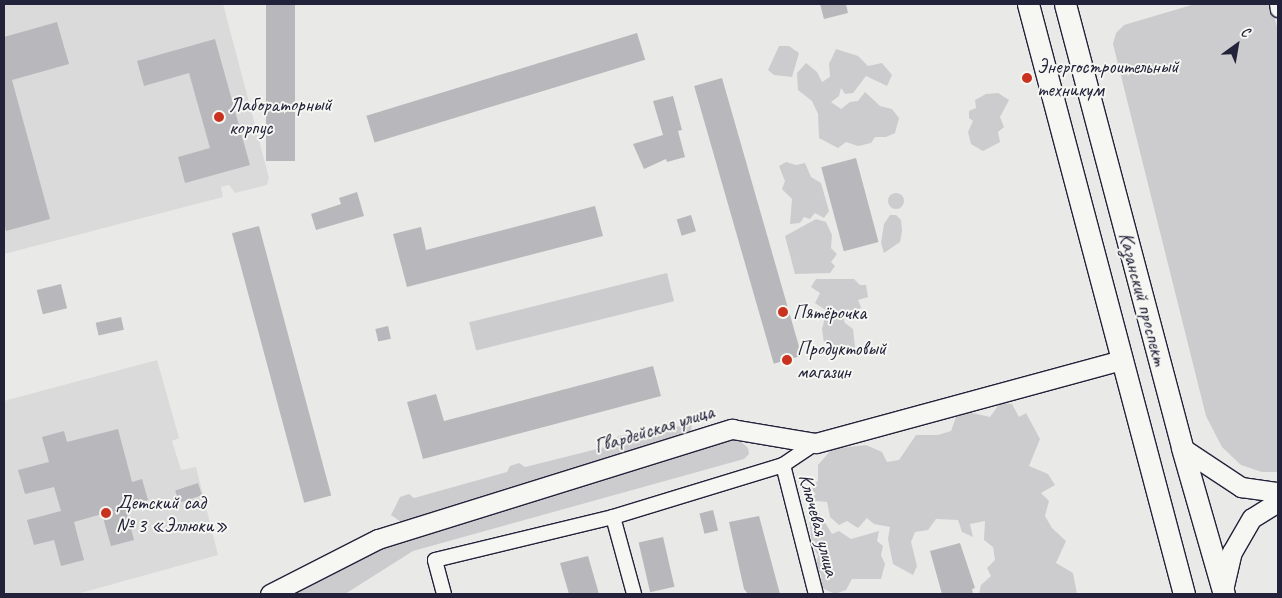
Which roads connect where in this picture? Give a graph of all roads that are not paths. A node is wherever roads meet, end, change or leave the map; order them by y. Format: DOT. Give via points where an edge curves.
graph roads {
  1 [pos="1028,4"];
  2 [pos="1065,4"];
  3 [pos="1277,4"];
  4 [pos="1278,10"];
  5 [pos="1122,360"];
  6 [pos="816,443"];
  7 [pos="1182,448"];
  8 [pos="783,465"];
  9 [pos="1278,492"];
  10 [pos="1278,502"];
  11 [pos="613,517"];
  12 [pos="1223,592"];
  13 [pos="270,594"];
  14 [pos="444,594"];
  15 [pos="634,594"];
  16 [pos="816,594"];
  17 [pos="1184,594"];
  1 -- 5 [label="main road, Казанский проспект"];
  2 -- 7 [label="main road, Казанский проспект"];
  3 -- 4 [label="street"];
  5 -- 6 [label="street, Гвардейская улица"];
  5 -- 17 [label="main road, Казанский проспект"];
  6 -- 8 [label="street"];
  6 -- 13 [label="street, Гвардейская улица" via="732,429 378,539"];
  7 -- 9 [label="street" via="1241,487"];
  7 -- 12 [label="main road, Казанский проспект"];
  8 -- 11 [label="street"];
  8 -- 16 [label="street, Ключевая улица"];
  10 -- 12 [label="street" via="1252,518 1232,552"];
  11 -- 14 [label="street" via="435,560"];
  11 -- 15 [label="street"];
}
